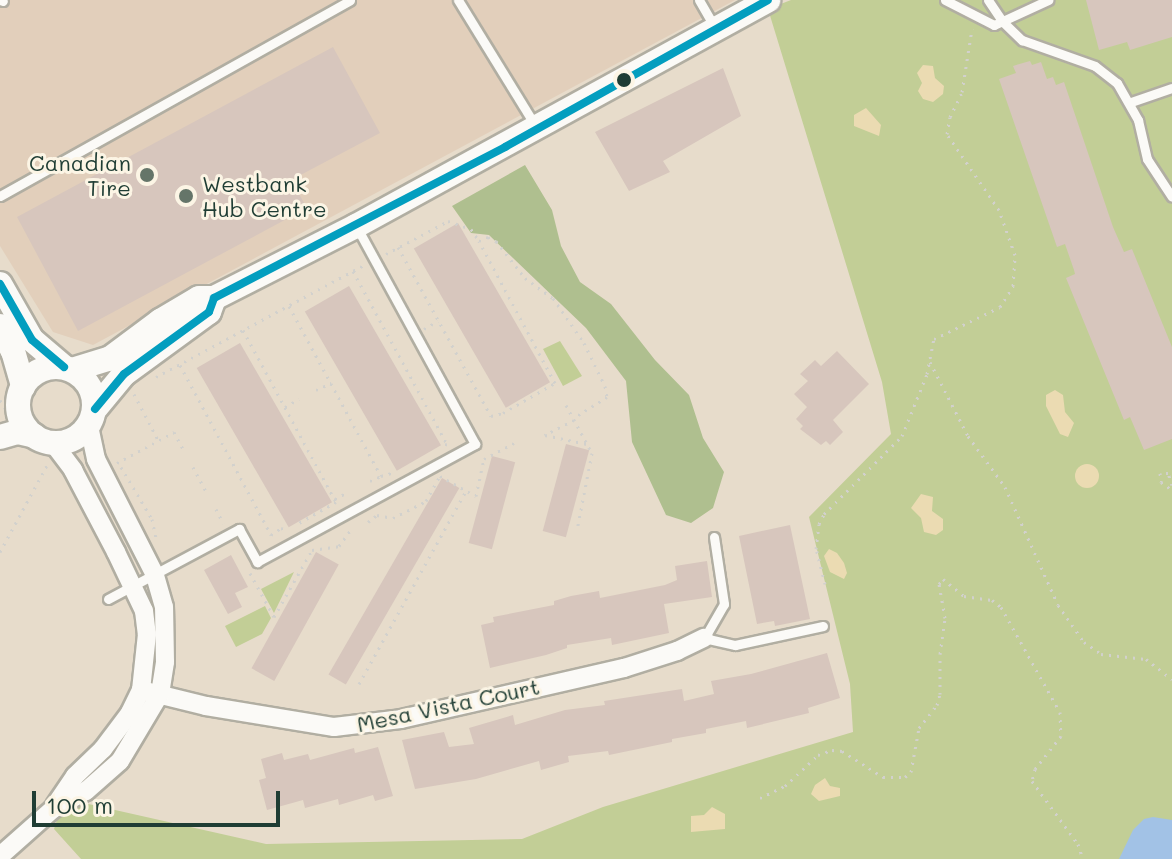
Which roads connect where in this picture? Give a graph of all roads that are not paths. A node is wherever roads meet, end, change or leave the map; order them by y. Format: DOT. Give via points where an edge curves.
graph roads {
  1 [pos="350,0"];
  2 [pos="458,0"];
  3 [pos="699,0"];
  4 [pos="768,0"];
  5 [pos="945,0"];
  6 [pos="988,0"];
  7 [pos="1048,0"];
  8 [pos="1002,21"];
  9 [pos="715,28"];
  10 [pos="1172,88"];
  11 [pos="1131,102"];
  12 [pos="537,128"];
  13 [pos="0,196"];
  14 [pos="1172,197"];
  15 [pos="356,226"];
  16 [pos="0,284"];
  17 [pos="214,298"];
  18 [pos="0,326"];
  19 [pos="68,369"];
  20 [pos="14,399"];
  21 [pos="92,417"];
  22 [pos="0,437"];
  23 [pos="46,446"];
  24 [pos="714,537"];
  25 [pos="155,575"];
  26 [pos="133,586"];
  27 [pos="108,599"];
  28 [pos="823,626"];
  29 [pos="704,638"];
  30 [pos="141,690"];
  31 [pos="160,694"];
  32 [pos="53,809"];
  33 [pos="0,856"];
  1 -- 13 [label="lane"];
  2 -- 12 [label="lane"];
  3 -- 9 [label="lane"];
  4 -- 9 [label="street"];
  5 -- 8 [label="lane" via="976,19 994,25"];
  6 -- 8 [label="lane"];
  7 -- 8 [label="lane"];
  8 -- 11 [label="lane" via="1022,40 1095,66"];
  9 -- 12 [label="street"];
  10 -- 11 [label="lane"];
  11 -- 14 [label="lane" via="1147,159"];
  12 -- 15 [label="street"];
  15 -- 17 [label="street"];
  15 -- 25 [label="lane" via="475,444 257,562 239,529"];
  16 -- 19 [label="street" via="32,340"];
  17 -- 19 [label="street" via="199,298 109,359"];
  17 -- 21 [label="street" via="209,312 124,374"];
  18 -- 20 [label="street" via="13,351"];
  19 -- 20 [label="street" via="40,370"];
  19 -- 21 [label="street" via="90,386"];
  20 -- 23 [label="street" via="21,420"];
  21 -- 23 [label="street" via="73,439"];
  21 -- 25 [label="street" via="96,459"];
  22 -- 23 [label="street" via="18,432"];
  23 -- 26 [label="street" via="73,470"];
  24 -- 29 [label="lane" via="724,604"];
  25 -- 26 [label="lane"];
  25 -- 31 [label="street" via="164,607"];
  26 -- 27 [label="lane"];
  26 -- 30 [label="street" via="147,634"];
  28 -- 29 [label="lane" via="735,645"];
  29 -- 31 [label="street, Mesa Vista Court" via="624,668 401,719 334,727"];
  30 -- 31 [label="street, Mesa Vista Court"];
  30 -- 32 [label="street" via="117,732 75,776"];
  31 -- 32 [label="street" via="120,761 86,791"];
  32 -- 33 [label="street"];
}
